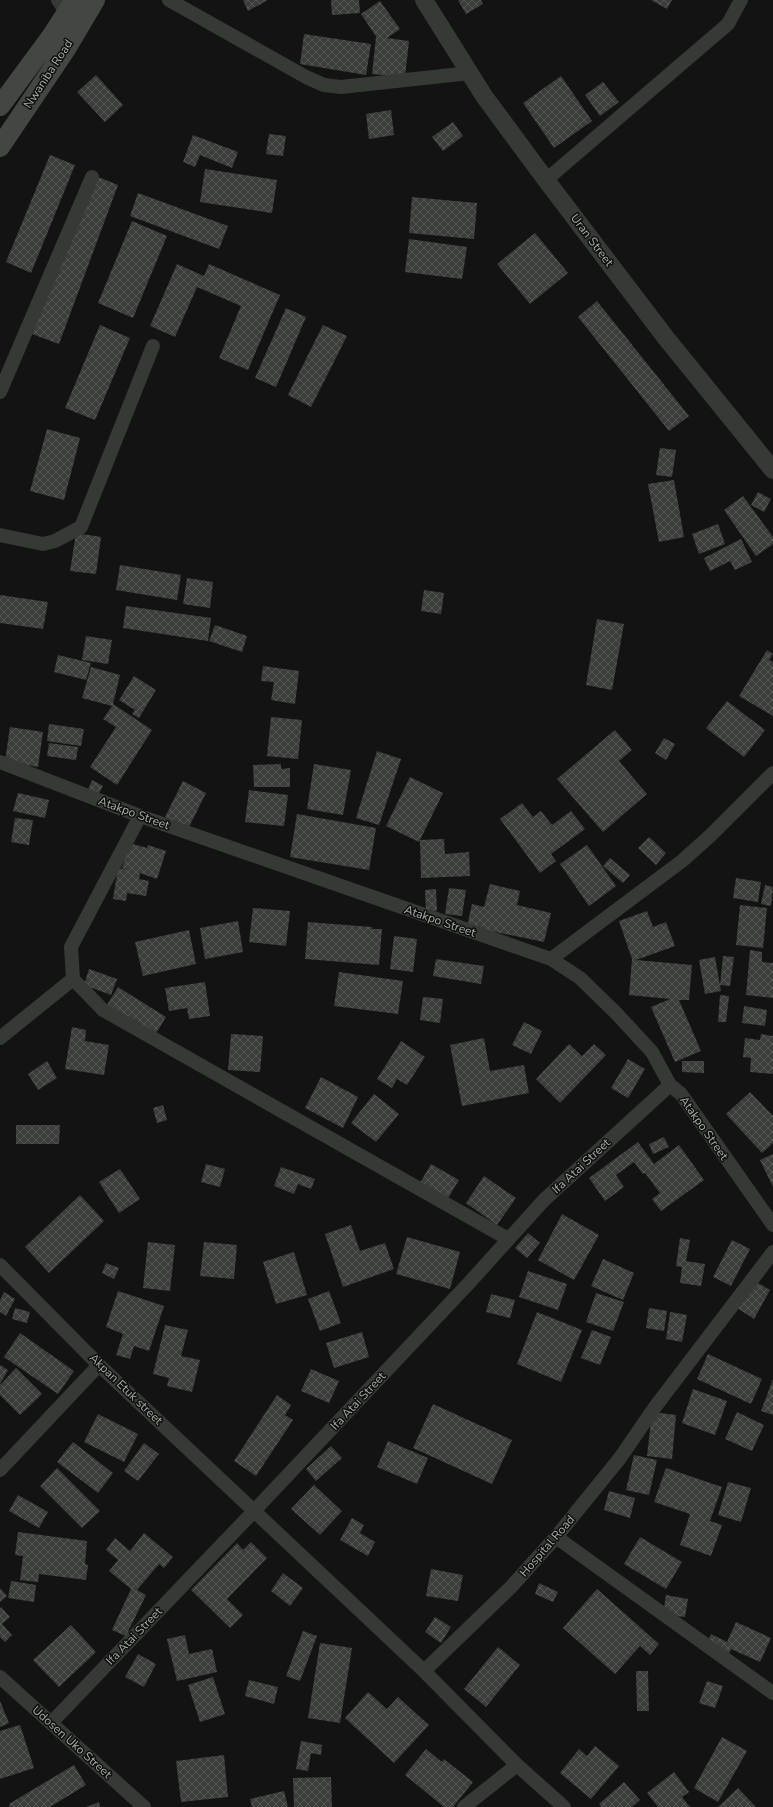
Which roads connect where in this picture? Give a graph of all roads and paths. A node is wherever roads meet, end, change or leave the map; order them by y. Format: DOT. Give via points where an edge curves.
graph roads {
  1 [pos="95,0"];
  2 [pos="169,0"];
  3 [pos="424,0"];
  4 [pos="741,0"];
  5 [pos="67,5"];
  6 [pos="77,30"];
  7 [pos="39,52"];
  8 [pos="470,73"];
  9 [pos="0,83"];
  10 [pos="0,106"];
  11 [pos="2,141"];
  12 [pos="92,177"];
  13 [pos="546,180"];
  14 [pos="153,346"];
  15 [pos="0,392"];
  16 [pos="773,470"];
  17 [pos="0,535"];
  18 [pos="0,762"];
  19 [pos="773,773"];
  20 [pos="140,816"];
  21 [pos="551,959"];
  22 [pos="73,979"];
  23 [pos="0,1038"];
  24 [pos="670,1085"];
  25 [pos="773,1226"];
  26 [pos="508,1240"];
  27 [pos="773,1252"];
  28 [pos="0,1265"];
  29 [pos="99,1365"];
  30 [pos="0,1470"];
  31 [pos="254,1511"];
  32 [pos="556,1537"];
  33 [pos="424,1670"];
  34 [pos="0,1677"];
  35 [pos="773,1694"];
  36 [pos="51,1723"];
  37 [pos="517,1764"];
  38 [pos="144,1807"];
  39 [pos="464,1807"];
  40 [pos="564,1807"];
  1 -- 6 [label="main road, Nwaniba Road"];
  2 -- 8 [label="street" via="324,85 341,87"];
  3 -- 8 [label="street, Uran Street"];
  4 -- 13 [label="street" via="728,24"];
  5 -- 6 [label="street"];
  5 -- 7 [label="main road"];
  6 -- 11 [label="main road, Nwaniba Road"];
  7 -- 9 [label="main road"];
  7 -- 10 [label="main road"];
  8 -- 13 [label="street, Uran Street"];
  12 -- 15 [label="street"];
  13 -- 16 [label="street, Uran Street" via="666,338"];
  14 -- 17 [label="street" via="81,526 55,541 43,544"];
  18 -- 20 [label="street, Atakpo Street"];
  19 -- 21 [label="street" via="682,860"];
  20 -- 21 [label="street, Atakpo Street"];
  20 -- 22 [label="street" via="71,947"];
  21 -- 24 [label="street, Atakpo Street" via="580,978 616,1013 652,1052"];
  22 -- 23 [label="street"];
  22 -- 26 [label="street" via="103,1010"];
  24 -- 25 [label="street, Atakpo Street" via="680,1094"];
  24 -- 26 [label="street, Ifa Atai Street" via="544,1200"];
  26 -- 31 [label="street, Ifa Atai Street"];
  27 -- 32 [label="street, Hospital Road" via="654,1407 620,1458"];
  28 -- 29 [label="street, Akpan Etuk street"];
  29 -- 30 [label="street"];
  29 -- 31 [label="street, Akpan Etuk street"];
  31 -- 33 [label="street, Akpan Etuk street"];
  31 -- 36 [label="street, Ifa Atai Street"];
  32 -- 33 [label="street, Hospital Road" via="511,1587"];
  32 -- 35 [label="street"];
  33 -- 37 [label="street, Akpan Etuk street"];
  34 -- 36 [label="street, Udosen Uko Street"];
  36 -- 38 [label="street, Udosen Uko Street"];
  37 -- 39 [label="street"];
  37 -- 40 [label="street, Akpan Etuk street"];
}
